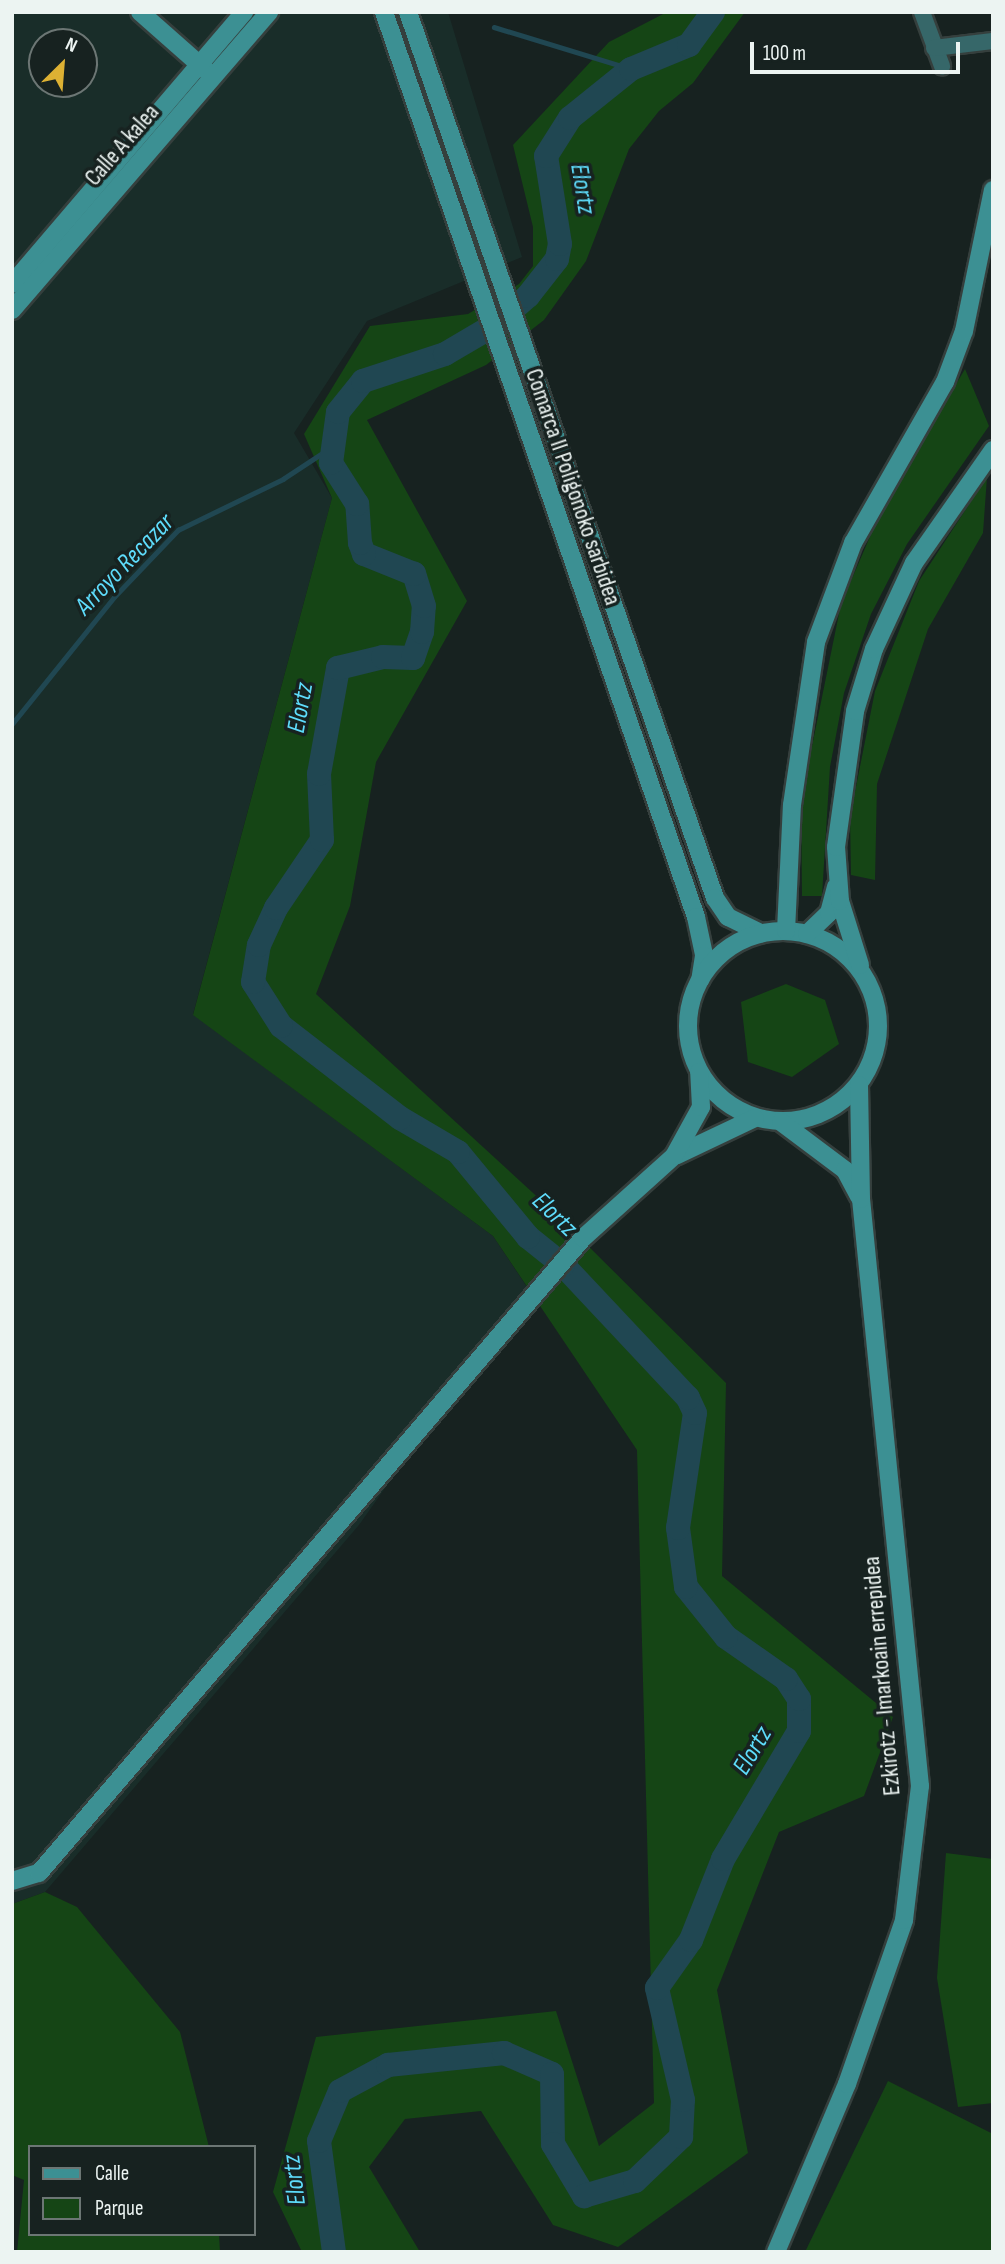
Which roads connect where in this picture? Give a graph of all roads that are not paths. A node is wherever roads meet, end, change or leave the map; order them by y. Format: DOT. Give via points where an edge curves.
graph roads {
  1 [pos="139,12"];
  2 [pos="244,12"];
  3 [pos="268,12"];
  4 [pos="384,12"];
  5 [pos="408,12"];
  6 [pos="922,12"];
  7 [pos="993,41"];
  8 [pos="934,48"];
  9 [pos="942,66"];
  10 [pos="207,71"];
  11 [pos="990,198"];
  12 [pos="12,284"];
  13 [pos="12,310"];
  14 [pos="993,450"];
  15 [pos="836,883"];
  16 [pos="786,931"];
  17 [pos="761,933"];
  18 [pos="807,934"];
  19 [pos="862,971"];
  20 [pos="700,980"];
  21 [pos="699,1072"];
  22 [pos="859,1085"];
  23 [pos="755,1118"];
  24 [pos="781,1122"];
  25 [pos="674,1156"];
  26 [pos="861,1199"];
  27 [pos="12,1881"];
  28 [pos="776,2252"];
  1 -- 10 [label="street"];
  2 -- 10 [label="street, Calle A kalea"];
  3 -- 10 [label="street, Calle A kalea"];
  4 -- 20 [label="street, Comarca II Poligonoko sarbidea" via="696,917 704,956"];
  5 -- 17 [label="street, Comarca II Poligonoko sarbidea" via="715,898 728,917"];
  6 -- 8 [label="street"];
  7 -- 8 [label="street"];
  8 -- 9 [label="street"];
  10 -- 12 [label="street, Calle A kalea"];
  10 -- 13 [label="street, Calle A kalea"];
  11 -- 16 [label="street" via="964,331 945,382 853,543 816,642 792,804"];
  14 -- 15 [label="street" via="946,511 896,597 855,710 840,799"];
  15 -- 18 [label="street" via="829,913"];
  15 -- 19 [label="street"];
  16 -- 17 [label="street"];
  16 -- 18 [label="street"];
  17 -- 20 [label="street" via="726,951"];
  18 -- 19 [label="street" via="828,942"];
  19 -- 22 [label="street" via="879,1028"];
  20 -- 21 [label="street" via="688,1026"];
  21 -- 23 [label="street" via="723,1100"];
  21 -- 25 [label="street" via="701,1107"];
  22 -- 24 [label="street" via="819,1114"];
  22 -- 26 [label="street, Ezkirotz - Imarkoain errepidea"];
  23 -- 24 [label="street"];
  23 -- 25 [label="street"];
  24 -- 26 [label="street, Ezkirotz - Imarkoain errepidea" via="845,1170"];
  25 -- 27 [label="street" via="583,1238 39,1873"];
  26 -- 28 [label="street, Ezkirotz - Imarkoain errepidea" via="920,1786 914,1862 889,1966"];
}
